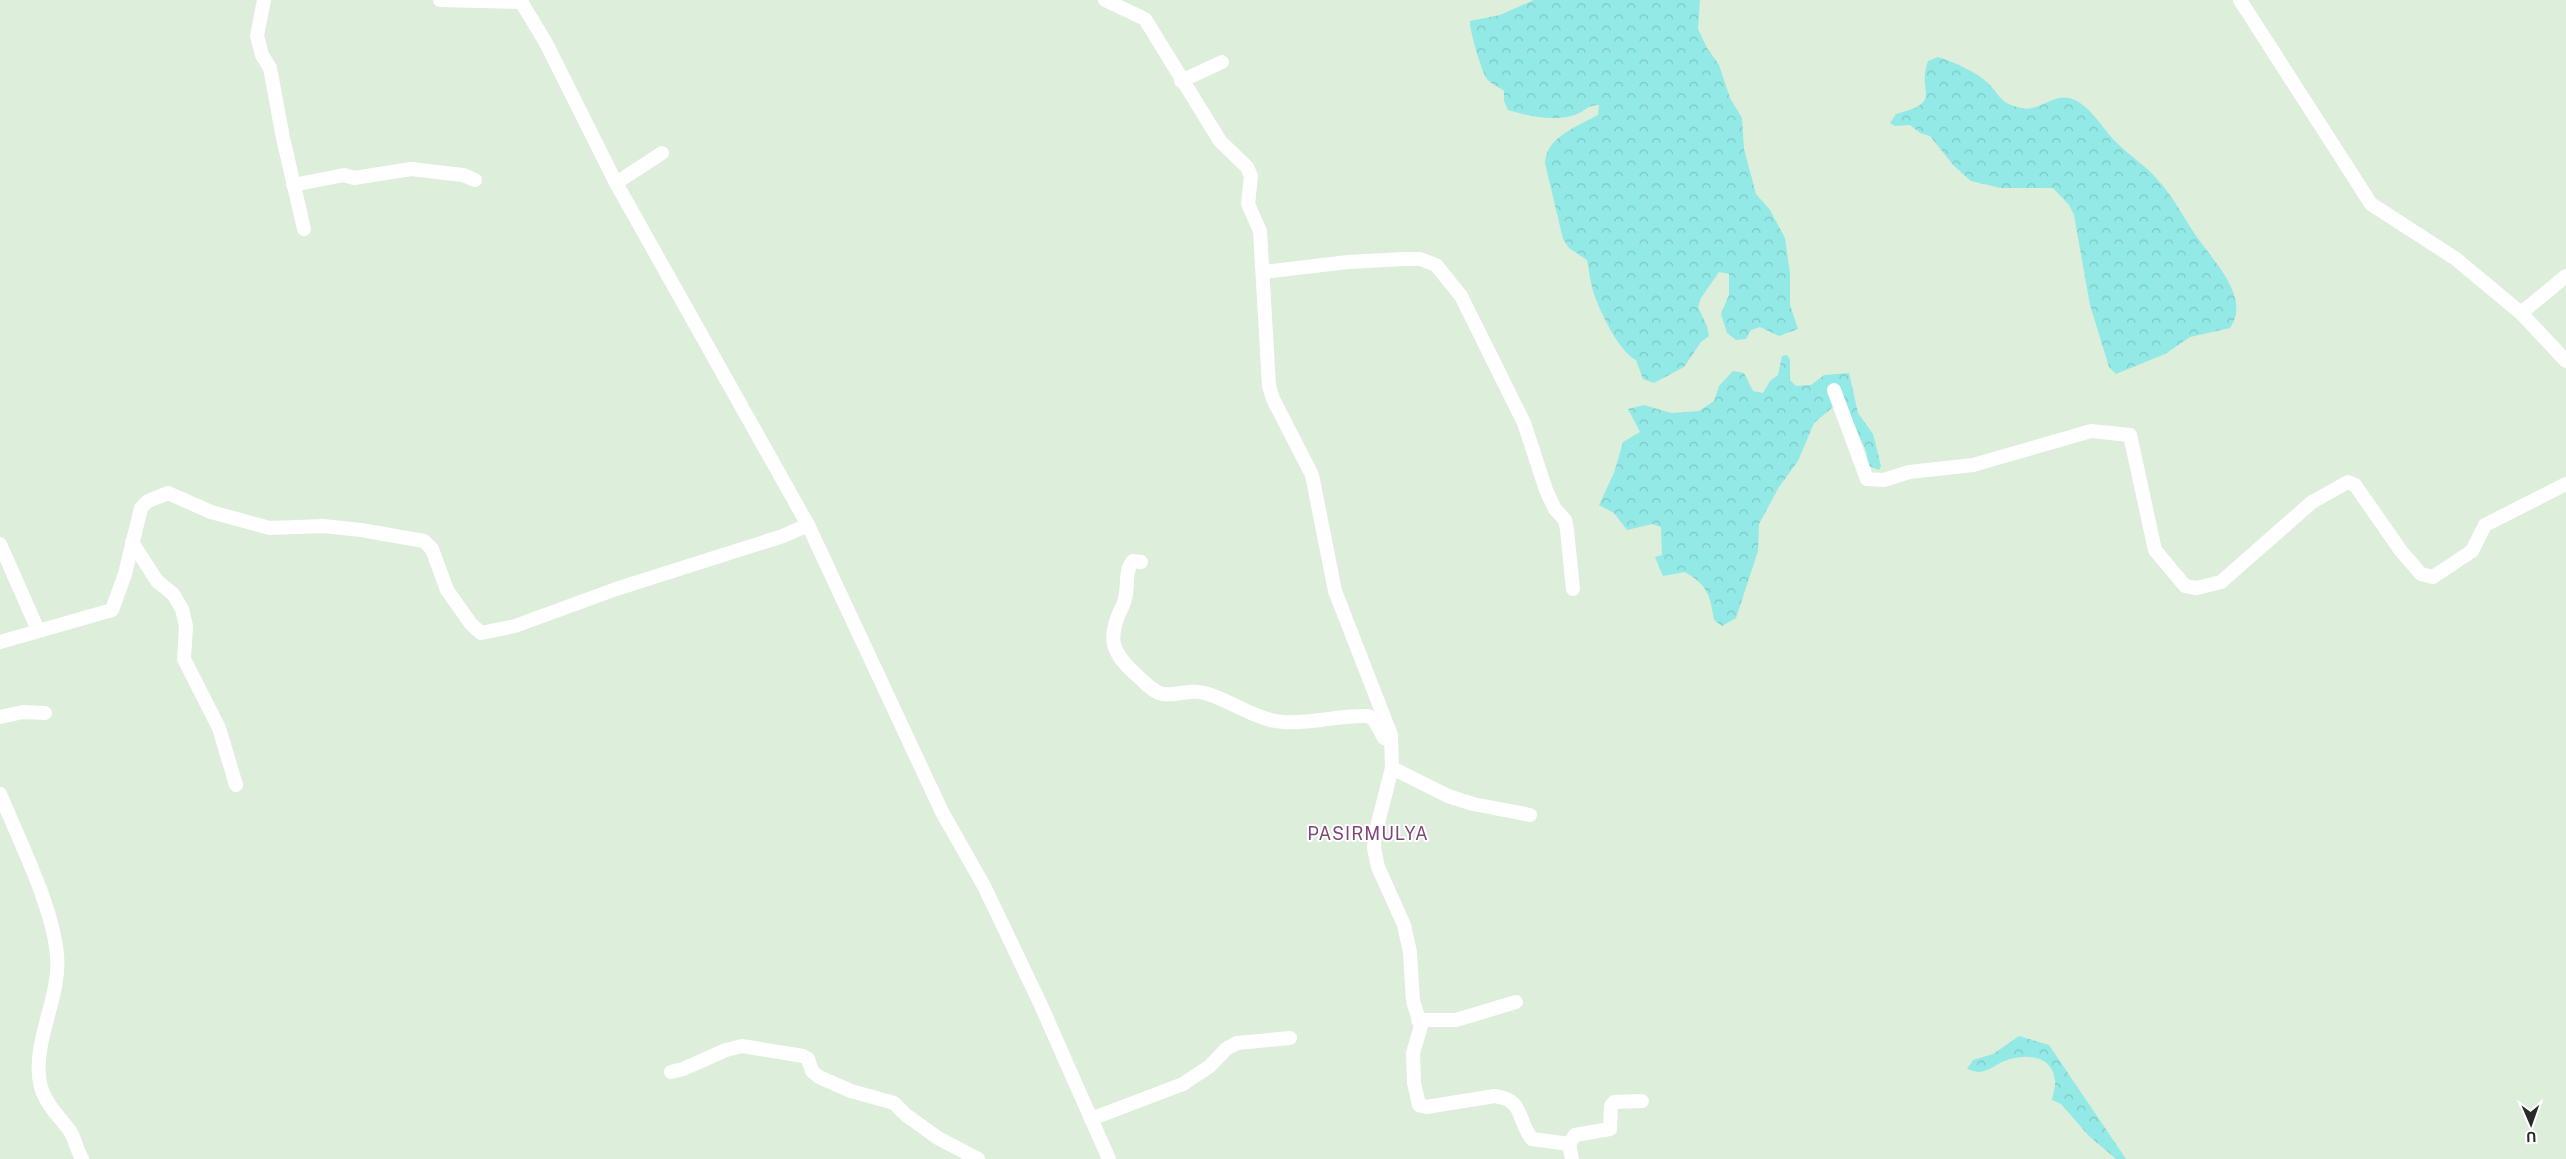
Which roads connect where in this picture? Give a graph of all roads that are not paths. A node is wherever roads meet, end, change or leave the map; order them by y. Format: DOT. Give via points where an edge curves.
graph roads {
  1 [pos="264,0"];
  2 [pos="440,0"];
  3 [pos="1105,0"];
  4 [pos="2240,0"];
  5 [pos="521,1"];
  6 [pos="1222,62"];
  7 [pos="1181,81"];
  8 [pos="662,153"];
  9 [pos="475,180"];
  10 [pos="616,183"];
  11 [pos="293,185"];
  12 [pos="304,229"];
  13 [pos="1264,272"];
  14 [pos="2566,276"];
  15 [pos="2521,313"];
  16 [pos="2566,361"];
  17 [pos="1834,390"];
  18 [pos="2566,484"];
  19 [pos="808,525"];
  20 [pos="132,542"];
  21 [pos="0,544"];
  22 [pos="1141,562"];
  23 [pos="1573,589"];
  24 [pos="38,630"];
  25 [pos="0,642"];
  26 [pos="45,713"];
  27 [pos="0,717"];
  28 [pos="1392,761"];
  29 [pos="236,784"];
  30 [pos="0,794"];
  31 [pos="1530,815"];
  32 [pos="1516,1002"];
  33 [pos="1418,1020"];
  34 [pos="1290,1038"];
  35 [pos="671,1072"];
  36 [pos="1642,1101"];
  37 [pos="1091,1119"];
  38 [pos="1569,1144"];
  39 [pos="82,1159"];
  40 [pos="978,1159"];
  41 [pos="1109,1159"];
  42 [pos="1572,1159"];
  1 -- 11 [label="street" via="258,36 262,55 270,68"];
  2 -- 5 [label="street"];
  3 -- 7 [label="street" via="1145,19"];
  4 -- 15 [label="street" via="2372,204 2456,259"];
  5 -- 10 [label="street" via="546,43"];
  6 -- 7 [label="street"];
  7 -- 13 [label="street" via="1220,141 1247,167 1252,186 1249,212 1259,227"];
  8 -- 10 [label="street"];
  9 -- 11 [label="street" via="463,175 411,169 354,178 344,175"];
  10 -- 19 [label="street"];
  11 -- 12 [label="street"];
  13 -- 23 [label="street" via="1405,259 1420,259 1436,265 1461,296 1524,423 1550,500 1568,530"];
  13 -- 28 [label="street" via="1270,386 1312,474 1335,591 1391,735"];
  14 -- 15 [label="street"];
  15 -- 16 [label="street"];
  17 -- 18 [label="street" via="1867,479 1884,480 1909,472 1973,465 2091,431 2130,435 2155,550 2185,586 2197,588 2221,582 2312,502 2348,482 2356,485 2416,568 2424,576 2433,577 2472,551 2485,525"];
  19 -- 20 [label="street" via="522,623 481,634 446,590 432,549 410,537 323,526 270,528 210,512 168,494 148,501 142,508"];
  19 -- 37 [label="street" via="942,812 984,886 1039,1001"];
  20 -- 24 [label="street" via="112,610"];
  20 -- 29 [label="street" via="182,610 186,626 184,659 219,728"];
  21 -- 24 [label="street"];
  22 -- 28 [label="street" via="1133,561 1129,567 1126,598 1114,624 1113,645 1122,662 1154,690 1163,694 1202,692 1263,717 1284,722 1367,716 1376,722"];
  24 -- 25 [label="street"];
  26 -- 27 [label="street" via="24,712"];
  28 -- 31 [label="street" via="1448,796"];
  28 -- 33 [label="street" via="1374,848 1378,867 1404,925"];
  30 -- 39 [label="street" via="46,911 57,955 53,1000 41,1050 40,1082 50,1106 71,1133"];
  32 -- 33 [label="street" via="1456,1020"];
  33 -- 38 [label="street" via="1421,1026 1413,1053 1413,1071 1419,1105 1426,1107 1504,1097 1518,1107 1532,1139"];
  34 -- 37 [label="street" via="1237,1043 1183,1084"];
  35 -- 40 [label="street" via="742,1046 803,1056 819,1077 851,1091 894,1103 938,1138"];
  36 -- 38 [label="street" via="1614,1102 1610,1129 1577,1134"];
  37 -- 41 [label="street"];
  38 -- 42 [label="street"];
}
